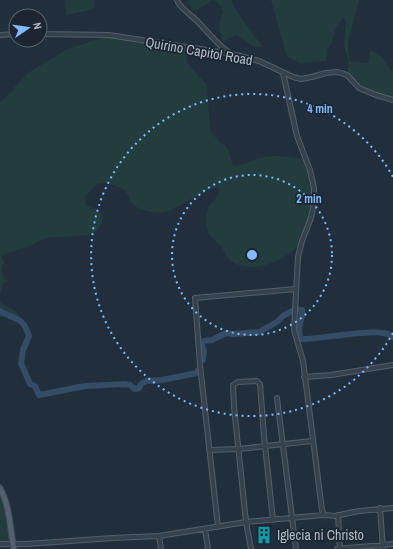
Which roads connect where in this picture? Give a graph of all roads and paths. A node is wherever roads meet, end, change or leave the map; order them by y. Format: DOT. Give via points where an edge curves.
graph roads {
  1 [pos="177,0"];
  2 [pos="48,34"];
  3 [pos="232,54"];
  4 [pos="283,73"];
  5 [pos="393,100"];
  6 [pos="296,289"];
  7 [pos="393,365"];
  8 [pos="304,377"];
  9 [pos="277,398"];
  10 [pos="312,441"];
  11 [pos="282,444"];
  12 [pos="265,446"];
  13 [pos="239,449"];
  14 [pos="209,450"];
  15 [pos="0,488"];
  16 [pos="380,508"];
  17 [pos="393,508"];
  18 [pos="324,516"];
  19 [pos="338,516"];
  20 [pos="292,518"];
  21 [pos="273,520"];
  22 [pos="246,522"];
  23 [pos="218,527"];
  24 [pos="205,529"];
  25 [pos="159,536"];
  26 [pos="0,544"];
  27 [pos="393,544"];
  28 [pos="12,546"];
  29 [pos="383,547"];
  30 [pos="161,549"];
  31 [pos="208,549"];
  32 [pos="251,549"];
  33 [pos="296,549"];
  34 [pos="337,549"];
  35 [pos="340,549"];
  1 -- 3 [label="street" via="223,49"];
  2 -- 3 [label="street, Quirino Capitol Road" via="109,35"];
  3 -- 4 [label="street, Quirino Capitol Road"];
  4 -- 5 [label="street, Quirino Capitol Road" via="302,79 338,72 347,75 359,88"];
  4 -- 6 [label="street" via="297,136 314,188 314,208 298,257"];
  6 -- 8 [label="street" via="294,330 302,355"];
  6 -- 14 [label="street" via="195,298"];
  7 -- 8 [label="street"];
  8 -- 10 [label="street"];
  9 -- 11 [label="street"];
  10 -- 11 [label="street"];
  10 -- 18 [label="street"];
  11 -- 12 [label="street"];
  11 -- 20 [label="street"];
  12 -- 13 [label="street"];
  12 -- 13 [label="street" via="260,384 257,381 244,382 234,384 233,389"];
  12 -- 21 [label="street"];
  13 -- 14 [label="street"];
  13 -- 22 [label="street"];
  14 -- 23 [label="street"];
  15 -- 28 [label="main road" via="9,518"];
  16 -- 17 [label="street"];
  16 -- 19 [label="street"];
  16 -- 29 [label="street"];
  18 -- 19 [label="street"];
  18 -- 20 [label="street"];
  19 -- 35 [label="street"];
  20 -- 21 [label="street"];
  20 -- 33 [label="street"];
  21 -- 22 [label="street"];
  22 -- 23 [label="street"];
  22 -- 32 [label="street"];
  23 -- 24 [label="street"];
  24 -- 25 [label="street"];
  24 -- 31 [label="street"];
  25 -- 28 [label="street"];
  25 -- 30 [label="street"];
  26 -- 28 [label="street"];
  27 -- 29 [label="street"];
  29 -- 35 [label="street"];
  34 -- 35 [label="street"];
}
